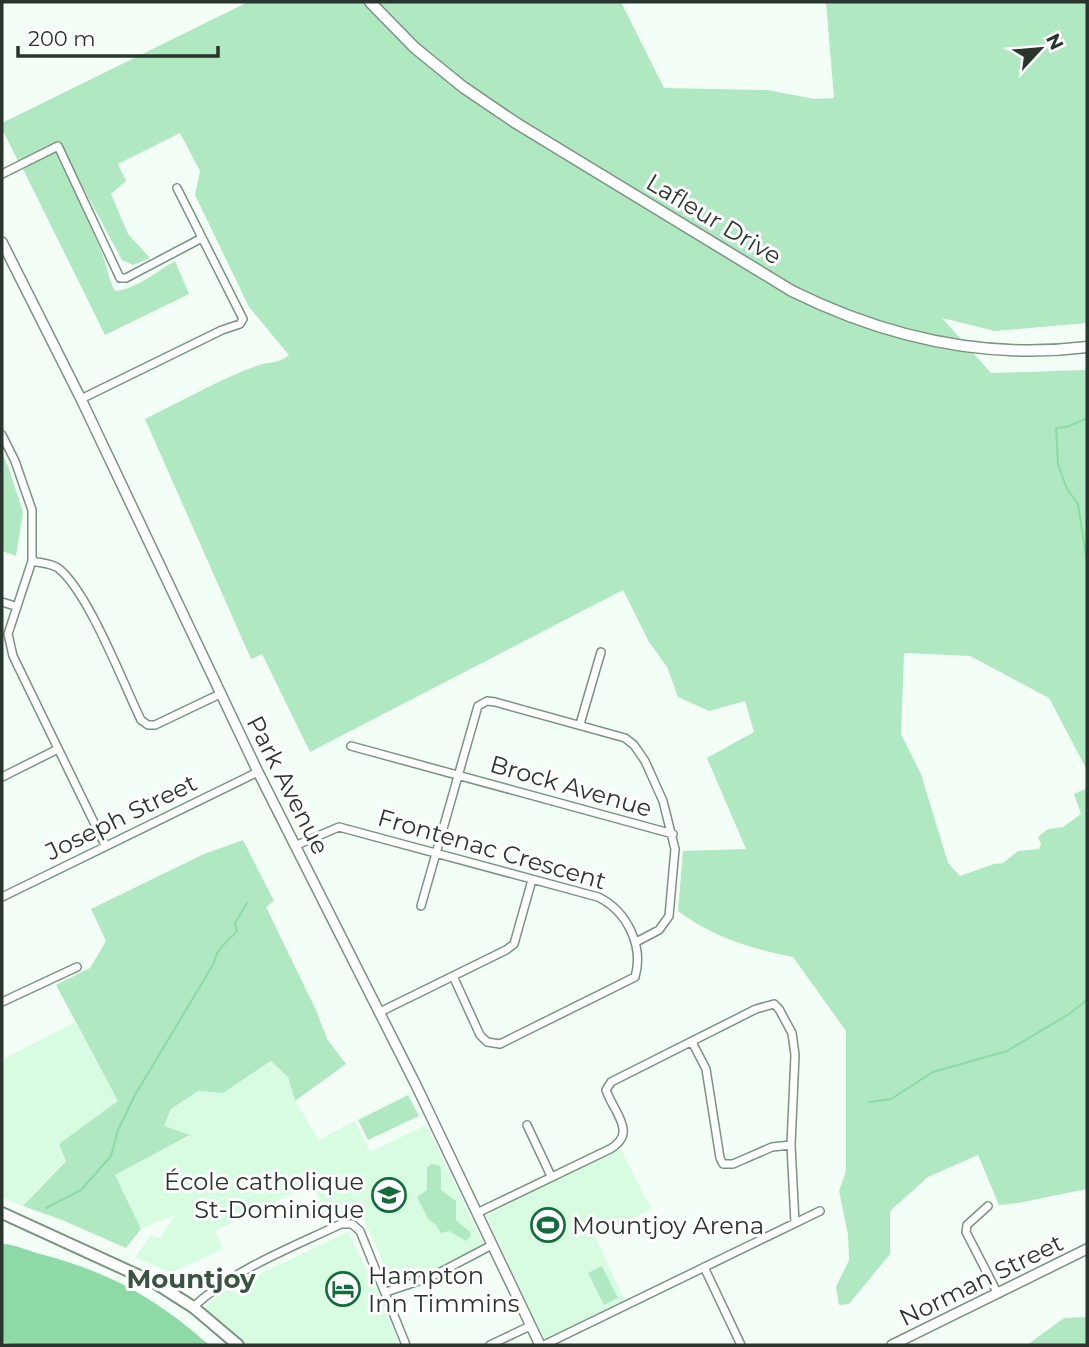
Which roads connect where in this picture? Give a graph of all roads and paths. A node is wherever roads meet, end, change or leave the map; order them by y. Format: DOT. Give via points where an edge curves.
graph roads {
  1 [pos="370,2"];
  2 [pos="2,174"];
  3 [pos="177,187"];
  4 [pos="202,238"];
  5 [pos="3,246"];
  6 [pos="1087,347"];
  7 [pos="81,399"];
  8 [pos="2,435"];
  9 [pos="32,561"];
  10 [pos="2,602"];
  11 [pos="15,606"];
  12 [pos="601,652"];
  13 [pos="220,694"];
  14 [pos="580,724"];
  15 [pos="351,746"];
  16 [pos="58,749"];
  17 [pos="258,772"];
  18 [pos="459,775"];
  19 [pos="2,777"];
  20 [pos="673,834"];
  21 [pos="105,845"];
  22 [pos="297,845"];
  23 [pos="437,852"];
  24 [pos="532,880"];
  25 [pos="2,897"];
  26 [pos="421,906"];
  27 [pos="636,942"];
  28 [pos="77,967"];
  29 [pos="453,976"];
  30 [pos="2,1002"];
  31 [pos="380,1012"];
  32 [pos="692,1042"];
  33 [pos="527,1125"];
  34 [pos="791,1144"];
  35 [pos="551,1176"];
  36 [pos="988,1206"];
  37 [pos="820,1211"];
  38 [pos="2,1213"];
  39 [pos="477,1213"];
  40 [pos="795,1223"];
  41 [pos="492,1245"];
  42 [pos="1087,1249"];
  43 [pos="704,1268"];
  44 [pos="386,1292"];
  45 [pos="998,1294"];
  46 [pos="193,1307"];
  47 [pos="530,1326"];
  48 [pos="238,1345"];
  49 [pos="406,1345"];
  50 [pos="490,1345"];
  51 [pos="542,1345"];
  52 [pos="741,1345"];
  53 [pos="892,1345"];
  1 -- 6 [label="main road, Lafleur Drive" via="463,88 792,291 835,312 925,340 973,348"];
  2 -- 4 [label="street" via="58,146 120,278"];
  3 -- 4 [label="street"];
  4 -- 7 [label="street" via="241,314 240,324"];
  5 -- 7 [label="street, Park Avenue"];
  7 -- 13 [label="street, Park Avenue"];
  8 -- 9 [label="street" via="33,510"];
  9 -- 11 [label="street"];
  9 -- 13 [label="street" via="55,566 69,579 141,720 148,725"];
  10 -- 11 [label="street"];
  11 -- 16 [label="street" via="8,634 13,656"];
  12 -- 14 [label="street"];
  13 -- 17 [label="street, Park Avenue"];
  14 -- 18 [label="street" via="487,701 478,706"];
  14 -- 20 [label="street" via="634,745 663,801"];
  15 -- 18 [label="street, Brock Avenue"];
  16 -- 19 [label="street"];
  16 -- 21 [label="street"];
  17 -- 21 [label="street, Joseph Street"];
  17 -- 22 [label="street, Park Avenue"];
  18 -- 20 [label="street, Brock Avenue"];
  18 -- 23 [label="street"];
  20 -- 27 [label="street" via="669,916 659,930"];
  21 -- 25 [label="street, Joseph Street"];
  22 -- 23 [label="street, Frontenac Crescent" via="339,827"];
  22 -- 31 [label="street, Park Avenue"];
  23 -- 24 [label="street, Frontenac Crescent"];
  23 -- 26 [label="street"];
  24 -- 27 [label="street, Frontenac Crescent" via="610,903"];
  24 -- 29 [label="street" via="514,944"];
  27 -- 29 [label="street" via="635,977 500,1044 487,1042 480,1035"];
  28 -- 30 [label="street"];
  29 -- 31 [label="street"];
  31 -- 39 [label="street, Park Avenue"];
  32 -- 34 [label="street" via="706,1069 723,1164"];
  32 -- 34 [label="street" via="756,1009 774,1004 779,1009 792,1033 795,1055"];
  32 -- 35 [label="street" via="611,1082 606,1090 625,1132 622,1140"];
  33 -- 35 [label="street"];
  34 -- 40 [label="street"];
  35 -- 39 [label="street"];
  36 -- 45 [label="street" via="967,1225 966,1232"];
  37 -- 40 [label="street"];
  38 -- 46 [label="main road" via="157,1284"];
  39 -- 41 [label="street, Park Avenue"];
  40 -- 43 [label="street"];
  41 -- 44 [label="street" via="431,1277"];
  41 -- 47 [label="street, Park Avenue"];
  42 -- 45 [label="street, Norman Street"];
  43 -- 51 [label="street"];
  43 -- 52 [label="street"];
  44 -- 46 [label="street" via="360,1231 352,1224 341,1224 233,1277"];
  44 -- 49 [label="street"];
  45 -- 53 [label="street, Norman Street"];
  46 -- 48 [label="main road"];
  47 -- 50 [label="street"];
  47 -- 51 [label="street, Park Avenue"];
}
